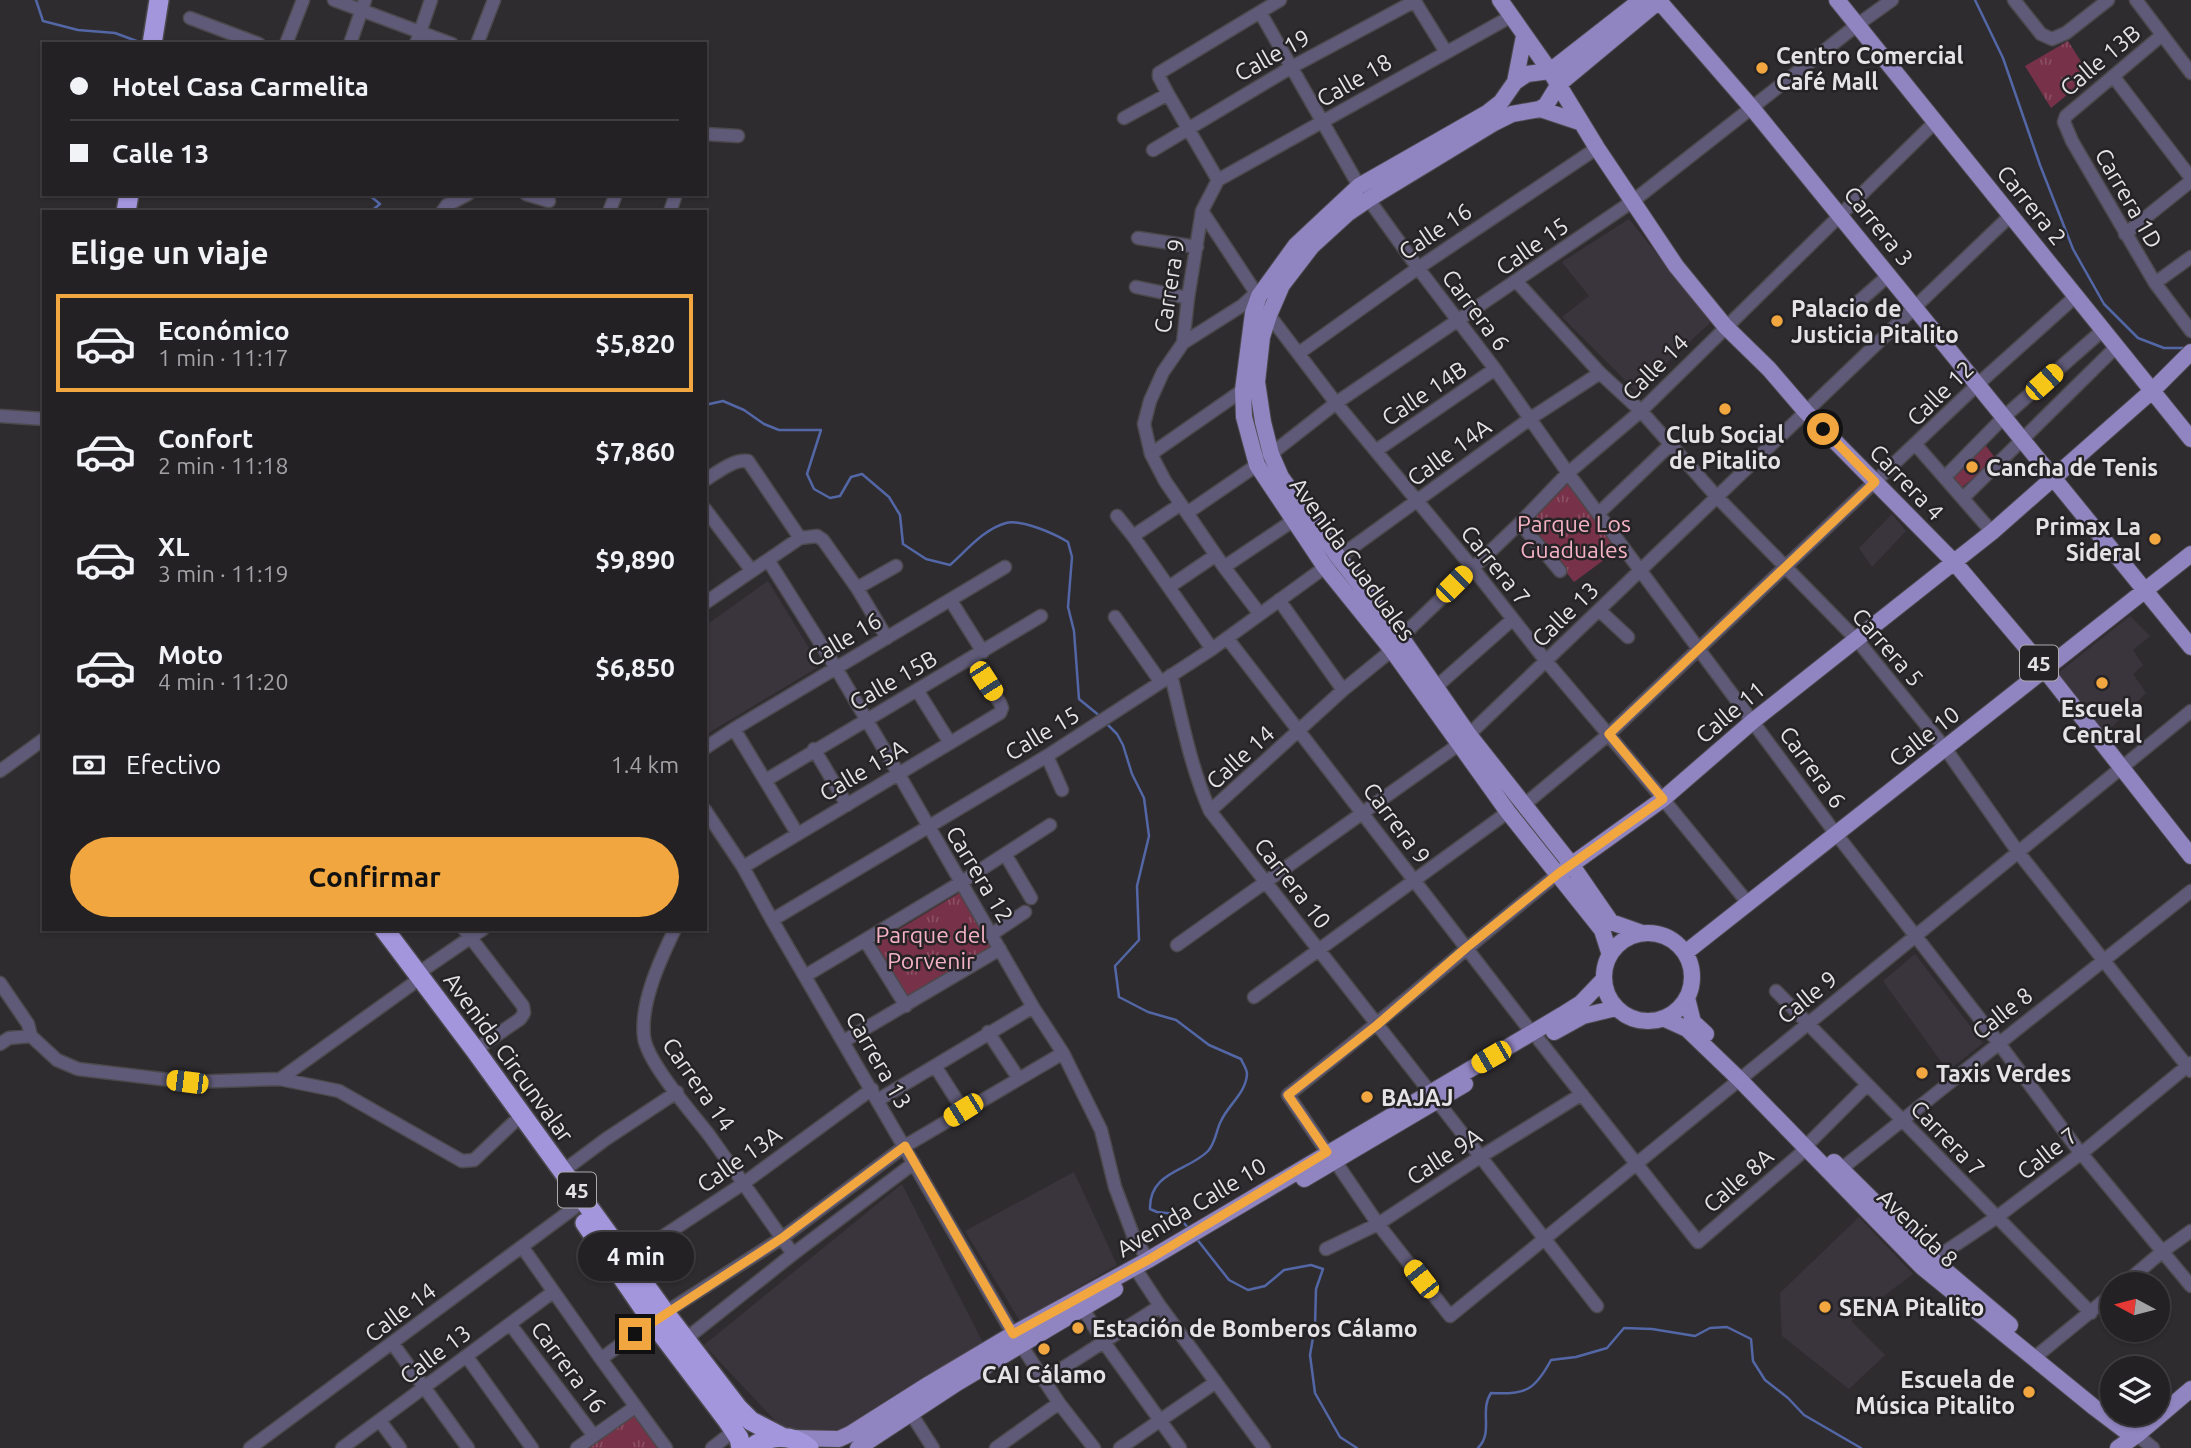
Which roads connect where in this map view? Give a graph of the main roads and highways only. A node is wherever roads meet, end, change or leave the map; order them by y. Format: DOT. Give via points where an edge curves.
graph roads {
  1 [pos="159,0"];
  2 [pos="169,0"];
  3 [pos="1500,0"];
  4 [pos="1641,0"];
  5 [pos="1837,0"];
  6 [pos="1659,1"];
  7 [pos="1524,36"];
  8 [pos="152,42"];
  9 [pos="163,42"];
  10 [pos="1555,78"];
  11 [pos="1515,82"];
  12 [pos="1540,109"];
  13 [pos="1582,123"];
  14 [pos="1364,192"];
  15 [pos="2188,356"];
  16 [pos="2153,390"];
  17 [pos="2191,439"];
  18 [pos="2054,478"];
  19 [pos="2191,554"];
  20 [pos="1954,562"];
  21 [pos="2145,590"];
  22 [pos="1396,643"];
  23 [pos="2191,647"];
  24 [pos="2044,670"];
  25 [pos="1464,740"];
  26 [pos="2191,856"];
  27 [pos="1565,869"];
  28 [pos="370,931"];
  29 [pos="385,931"];
  30 [pos="1642,933"];
  31 [pos="1685,953"];
  32 [pos="1610,955"];
  33 [pos="414,979"];
  34 [pos="1604,979"];
  35 [pos="1687,998"];
  36 [pos="1616,1008"];
  37 [pos="1665,1019"];
  38 [pos="1536,1036"];
  39 [pos="1744,1077"];
  40 [pos="1809,1145"];
  41 [pos="1198,1236"];
  42 [pos="1927,1264"];
  43 [pos="659,1317"];
  44 [pos="1017,1339"];
  45 [pos="679,1344"];
  46 [pos="2038,1354"];
  47 [pos="2191,1389"];
  48 [pos="2100,1399"];
  49 [pos="2133,1426"];
  50 [pos="2137,1435"];
  51 [pos="785,1437"];
  52 [pos="738,1439"];
  53 [pos="751,1448"];
  54 [pos="809,1448"];
  55 [pos="858,1448"];
  56 [pos="2118,1448"];
  1 -- 8 [label="highway"];
  2 -- 9 [label="highway"];
  3 -- 7 [label="main road, Carrera 4 / 45"];
  4 -- 10 [label="main road"];
  5 -- 16 [label="main road, Carrera 2"];
  6 -- 10 [label="main road"];
  6 -- 18 [label="main road, Carrera 3" via="1841,215"];
  7 -- 10 [label="main road, Carrera 4 / 45"];
  7 -- 11 [label="main road"];
  10 -- 11 [label="main road" via="1527,74"];
  10 -- 12 [label="main road" via="1551,100"];
  10 -- 13 [label="main road, Carrera 4 / 45"];
  11 -- 14 [label="main road, Avenida Guaduales" via="1487,113"];
  12 -- 13 [label="main road"];
  12 -- 14 [label="main road, Avenida Guaduales" via="1512,114"];
  13 -- 20 [label="main road, Carrera 4 / 45" via="1676,266 1726,326"];
  14 -- 22 [label="main road, Avenida Guaduales" via="1282,285 1262,337 1257,382 1262,422 1281,477"];
  14 -- 22 [label="main road, Avenida Guaduales" via="1296,245 1257,294 1244,417 1257,465 1325,568"];
  15 -- 16 [label="main road, Calle 11"];
  16 -- 17 [label="main road, Carrera 2"];
  16 -- 18 [label="main road, Calle 11"];
  18 -- 20 [label="main road, Calle 11"];
  18 -- 21 [label="main road, Carrera 3"];
  19 -- 21 [label="main road, Calle 10"];
  20 -- 24 [label="main road, Carrera 4 / 45"];
  20 -- 27 [label="main road, Calle 11" via="1753,721 1663,799"];
  21 -- 23 [label="main road, Carrera 3"];
  21 -- 24 [label="main road, Calle 10"];
  22 -- 25 [label="main road, Avenida Guaduales"];
  22 -- 25 [label="main road, Avenida Guaduales" via="1436,687"];
  24 -- 26 [label="main road, Carrera 4 / 45"];
  24 -- 31 [label="main road, Calle 10"];
  25 -- 27 [label="main road, Avenida Guaduales" via="1524,805"];
  25 -- 27 [label="main road, Avenida Guaduales" via="1508,812"];
  27 -- 30 [label="main road, Avenida Guaduales" via="1611,922"];
  27 -- 32 [label="main road, Avenida Guaduales" via="1602,930"];
  28 -- 33 [label="highway, Avenida Circunvalar / 45"];
  29 -- 33 [label="highway, Avenida Circunvalar / 45"];
  30 -- 31 [label="main road" via="1666,937"];
  30 -- 32 [label="main road" via="1623,940"];
  31 -- 35 [label="main road" via="1692,975"];
  32 -- 34 [label="main road"];
  33 -- 43 [label="highway, Avenida Circunvalar / 45" via="513,1124"];
  33 -- 43 [label="highway, Avenida Circunvalar / 45" via="475,1050 563,1171 627,1260"];
  34 -- 36 [label="main road"];
  34 -- 38 [label="main road, Avenida Calle 10" via="1581,1003"];
  35 -- 37 [label="main road"];
  35 -- 39 [label="main road, Avenida 8" via="1693,1022"];
  36 -- 37 [label="main road" via="1633,1020"];
  36 -- 38 [label="main road, Avenida Calle 10"];
  37 -- 39 [label="main road, Avenida 8" via="1687,1029"];
  38 -- 41 [label="main road, Avenida Calle 10"];
  39 -- 40 [label="main road, Avenida 8"];
  40 -- 42 [label="main road, Avenida 8"];
  40 -- 42 [label="main road, Avenida 8" via="1841,1169"];
  41 -- 44 [label="main road, Avenida Calle 10" via="1148,1260"];
  41 -- 44 [label="main road, Avenida Calle 10" via="1083,1309"];
  42 -- 46 [label="main road, Avenida 8"];
  43 -- 45 [label="highway, Avenida Circunvalar / 45"];
  44 -- 51 [label="main road, Avenida Calle 10" via="929,1384 839,1439"];
  44 -- 55 [label="main road, Avenida Calle 10"];
  45 -- 51 [label="highway, Avenida Circunvalar / 45" via="744,1415"];
  45 -- 52 [label="highway, Avenida Circunvalar / 45"];
  46 -- 48 [label="main road, Avenida 8"];
  46 -- 50 [label="main road, Avenida 8" via="2124,1430"];
  47 -- 50 [label="main road"];
  49 -- 50 [label="main road"];
  50 -- 56 [label="main road"];
  51 -- 53 [label="highway" via="769,1438"];
  51 -- 54 [label="highway, Avenida Circunvalar"];
}
